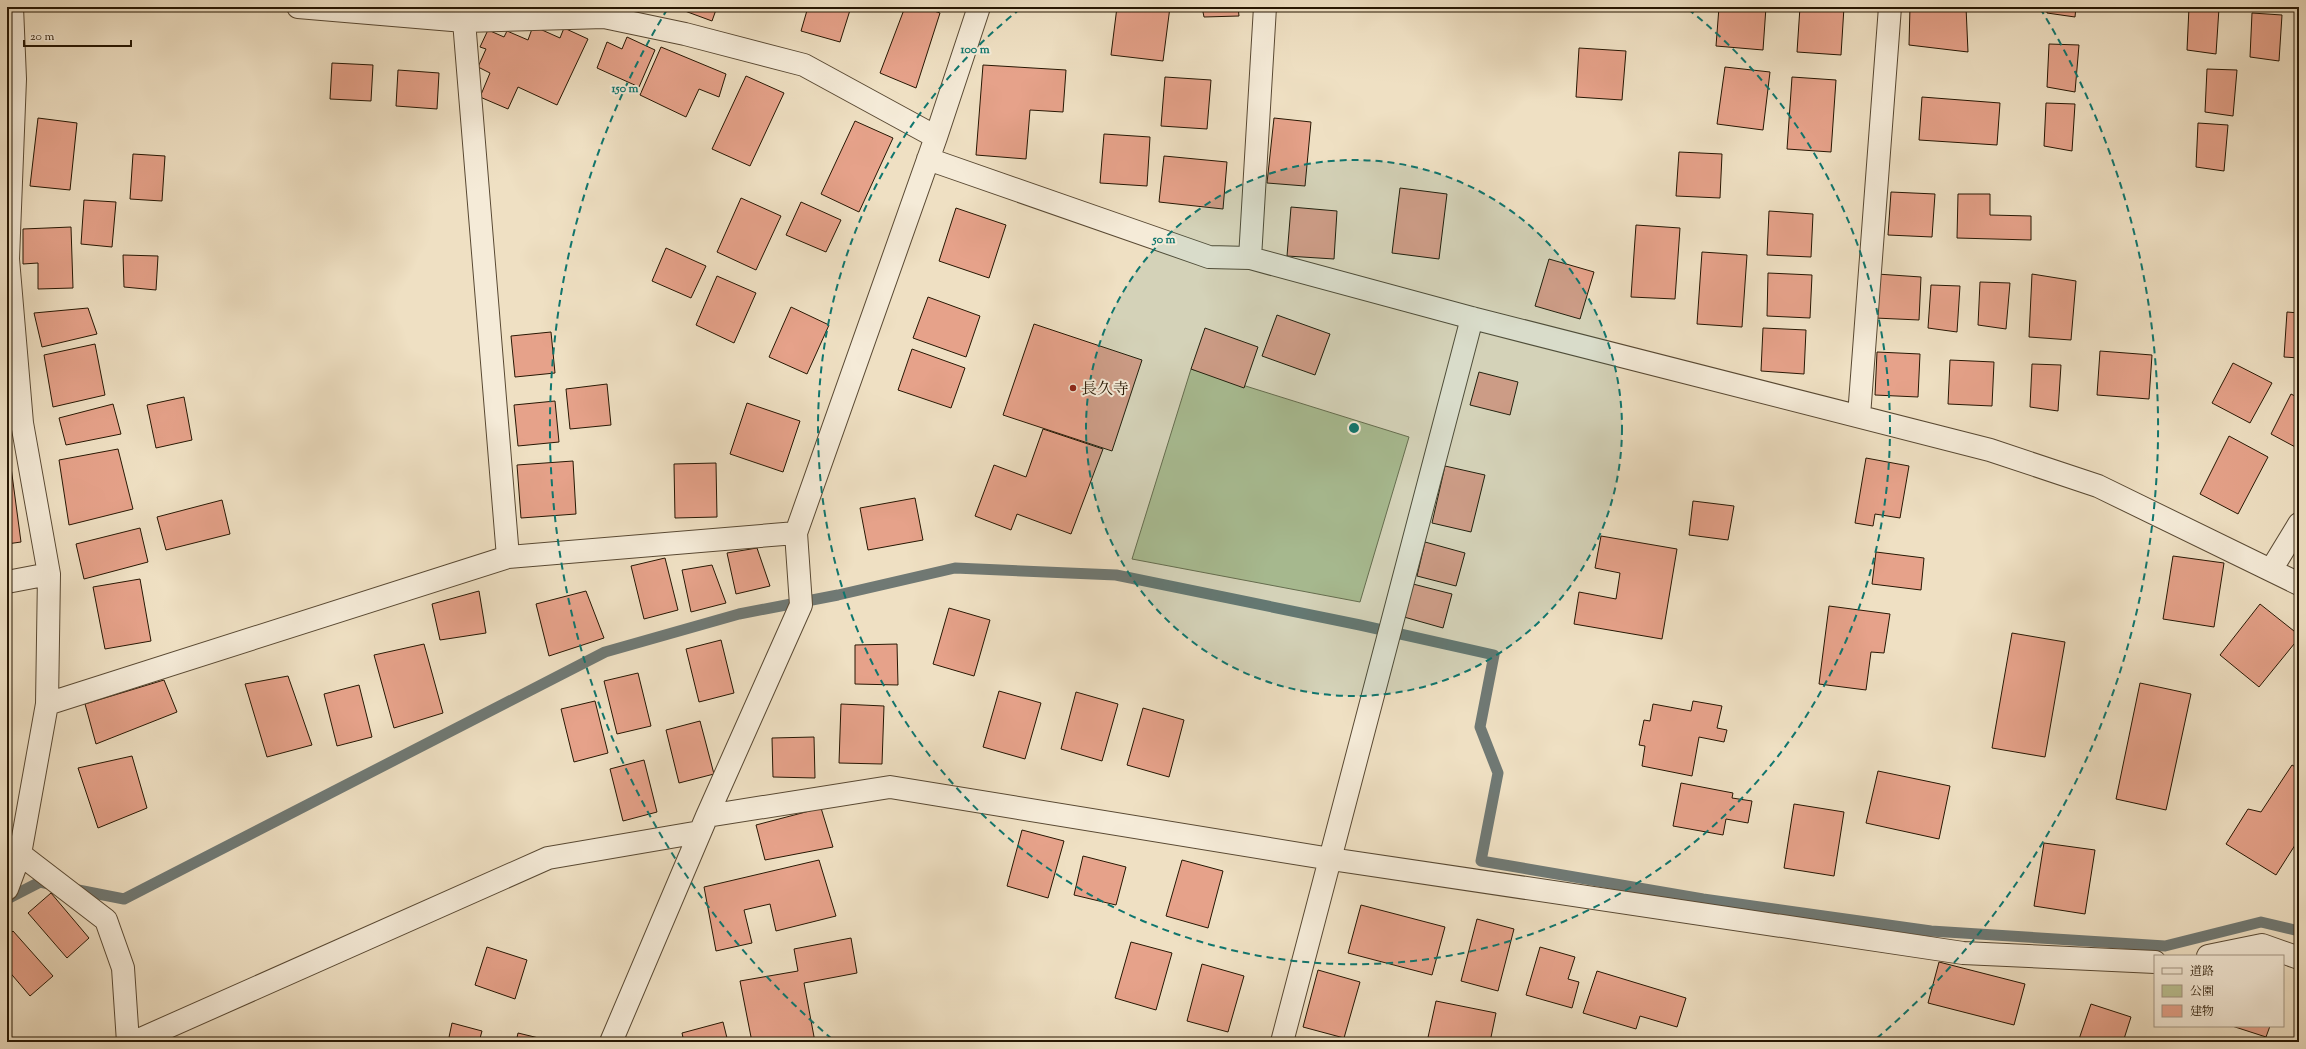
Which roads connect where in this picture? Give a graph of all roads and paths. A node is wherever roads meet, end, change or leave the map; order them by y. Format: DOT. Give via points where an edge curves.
graph roads {
  1 [pos="12,7"];
  2 [pos="298,7"];
  3 [pos="979,7"];
  4 [pos="1265,7"];
  5 [pos="1890,7"];
  6 [pos="464,21"];
  7 [pos="11,79"];
  8 [pos="936,137"];
  9 [pos="928,159"];
  10 [pos="1250,258"];
  11 [pos="1472,318"];
  12 [pos="1859,416"];
  13 [pos="2299,524"];
  14 [pos="796,533"];
  15 [pos="508,557"];
  16 [pos="2271,570"];
  17 [pos="49,574"];
  18 [pos="7,582"];
  19 [pos="2299,584"];
  20 [pos="47,704"];
  21 [pos="704,824"];
  22 [pos="20,854"];
  23 [pos="1331,859"];
  24 [pos="7,889"];
  25 [pos="2213,955"];
  26 [pos="2299,958"];
  27 [pos="2154,962"];
  28 [pos="128,1042"];
  29 [pos="134,1042"];
  30 [pos="611,1042"];
  31 [pos="1282,1042"];
  1 -- 7 [label="street"];
  2 -- 6 [label="street"];
  3 -- 8 [label="street"];
  4 -- 10 [label="street"];
  5 -- 12 [label="street"];
  6 -- 8 [label="street" via="604,17 685,34 804,65"];
  6 -- 15 [label="street"];
  7 -- 17 [label="street" via="8,259 22,423"];
  8 -- 9 [label="street"];
  9 -- 10 [label="street" via="1208,257"];
  9 -- 14 [label="street"];
  10 -- 11 [label="street"];
  11 -- 12 [label="street"];
  11 -- 23 [label="street"];
  12 -- 16 [label="street" via="1990,450 2098,486"];
  13 -- 16 [label="street"];
  14 -- 15 [label="street"];
  14 -- 21 [label="street" via="801,605"];
  15 -- 20 [label="street"];
  16 -- 19 [label="street"];
  17 -- 18 [label="street"];
  17 -- 20 [label="street"];
  20 -- 22 [label="street"];
  21 -- 23 [label="street" via="890,787"];
  21 -- 29 [label="street" via="548,858"];
  21 -- 30 [label="street"];
  22 -- 24 [label="street"];
  22 -- 28 [label="street" via="106,920 123,968"];
  23 -- 27 [label="street" via="1963,953"];
  23 -- 31 [label="street"];
  25 -- 26 [label="street" via="2262,945"];
}
